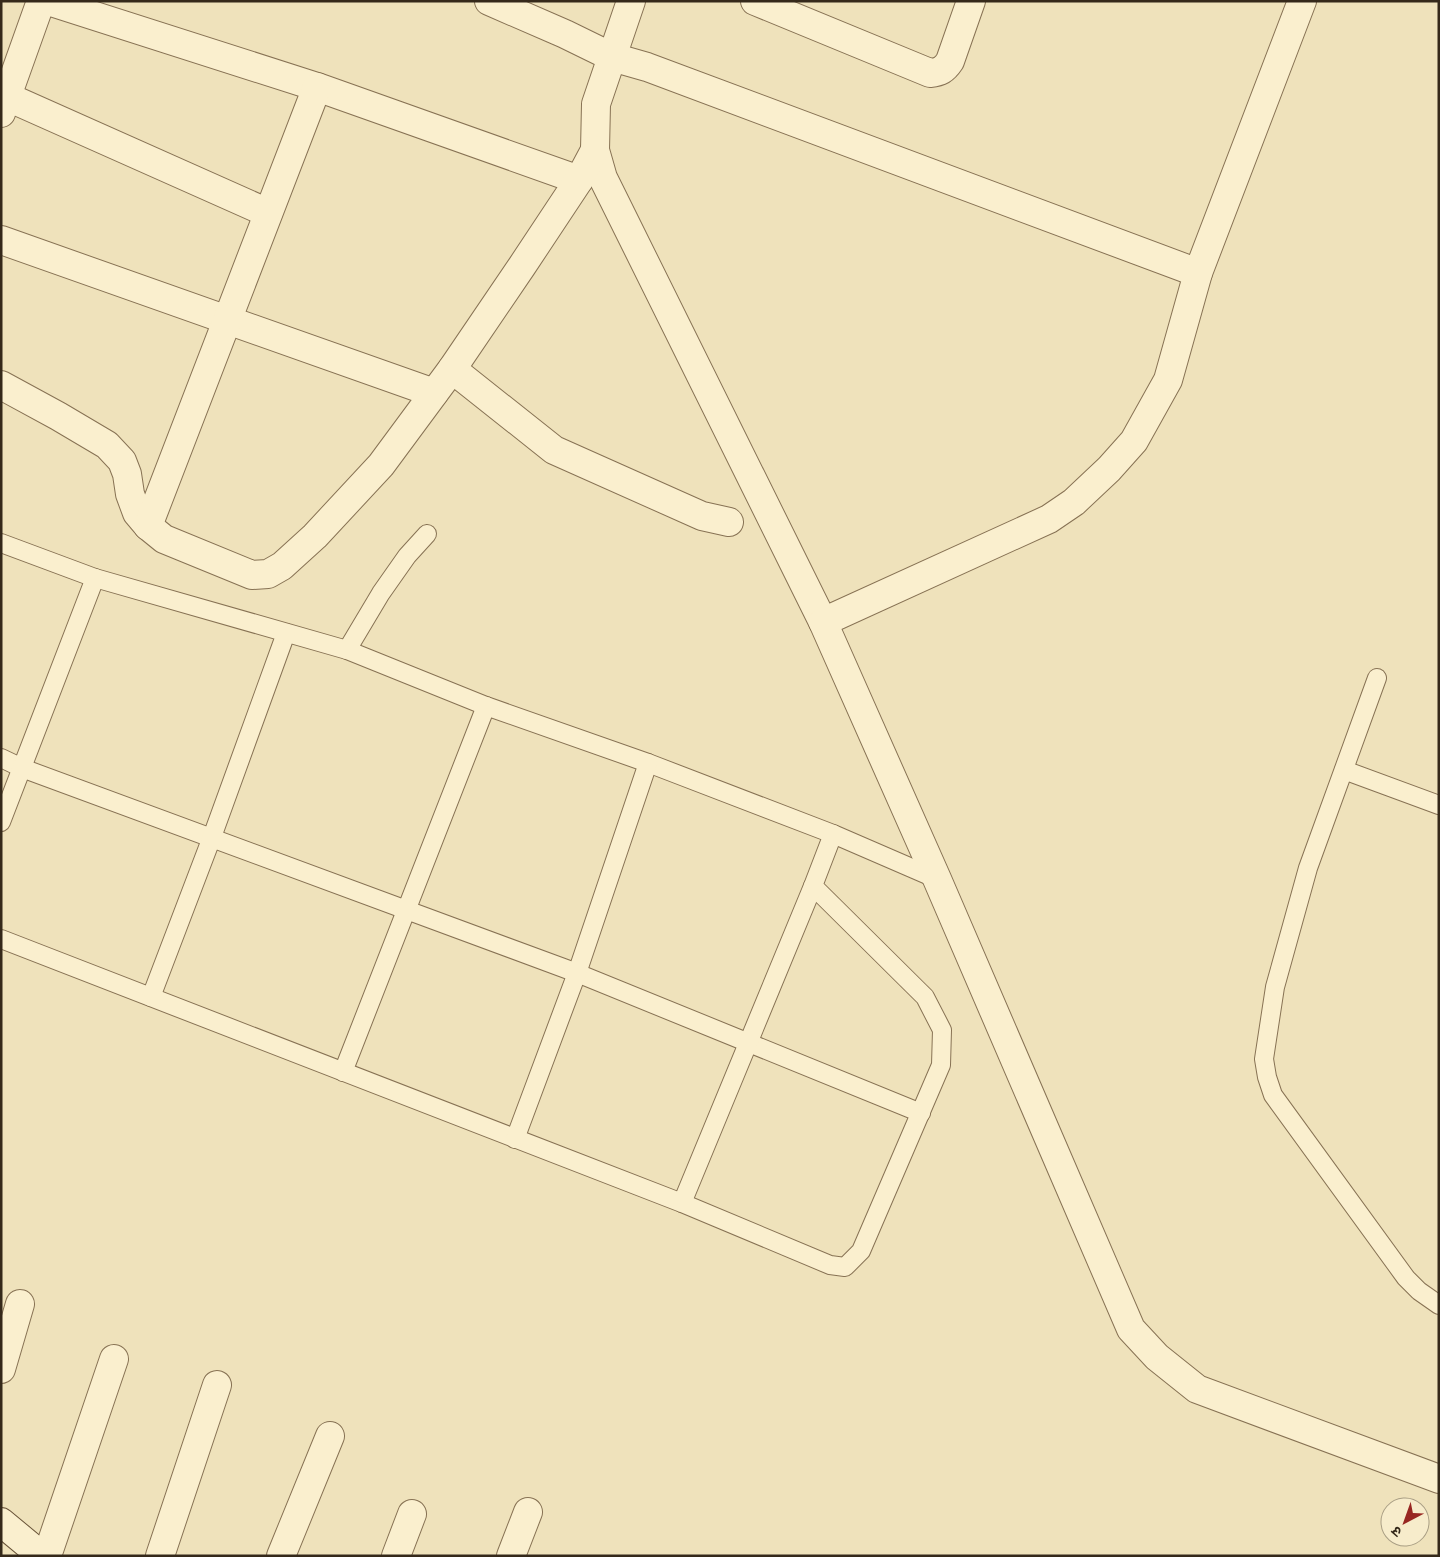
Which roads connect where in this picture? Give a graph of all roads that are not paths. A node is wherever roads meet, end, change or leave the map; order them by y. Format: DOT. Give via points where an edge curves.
graph roads {
  1 [pos="41,1"];
  2 [pos="48,1"];
  3 [pos="489,1"];
  4 [pos="631,1"];
  5 [pos="755,1"];
  6 [pos="971,1"];
  7 [pos="1293,4"];
  8 [pos="612,57"];
  9 [pos="316,87"];
  10 [pos="3,101"];
  11 [pos="595,150"];
  12 [pos="579,180"];
  13 [pos="268,213"];
  14 [pos="1,240"];
  15 [pos="1198,273"];
  16 [pos="227,320"];
  17 [pos="452,369"];
  18 [pos="1,385"];
  19 [pos="434,393"];
  20 [pos="729,522"];
  21 [pos="148,526"];
  22 [pos="427,534"];
  23 [pos="1,542"];
  24 [pos="95,578"];
  25 [pos="823,622"];
  26 [pos="286,633"];
  27 [pos="347,650"];
  28 [pos="1377,678"];
  29 [pos="486,706"];
  30 [pos="1,758"];
  31 [pos="648,763"];
  32 [pos="22,768"];
  33 [pos="1344,770"];
  34 [pos="1439,805"];
  35 [pos="1,822"];
  36 [pos="833,834"];
  37 [pos="212,837"];
  38 [pos="938,878"];
  39 [pos="813,886"];
  40 [pos="406,910"];
  41 [pos="1,939"];
  42 [pos="577,973"];
  43 [pos="151,997"];
  44 [pos="748,1044"];
  45 [pos="343,1072"];
  46 [pos="921,1113"];
  47 [pos="515,1139"];
  48 [pos="682,1203"];
  49 [pos="20,1304"];
  50 [pos="1439,1304"];
  51 [pos="114,1359"];
  52 [pos="1,1368"];
  53 [pos="218,1385"];
  54 [pos="330,1436"];
  55 [pos="1439,1479"];
  56 [pos="528,1512"];
  57 [pos="412,1514"];
  58 [pos="1,1522"];
  59 [pos="42,1556"];
  60 [pos="47,1556"];
  61 [pos="160,1556"];
  62 [pos="281,1556"];
  63 [pos="396,1556"];
  64 [pos="511,1556"];
  1 -- 10 [label="street"];
  2 -- 9 [label="street"];
  3 -- 8 [label="street"];
  4 -- 8 [label="street"];
  5 -- 6 [label="street" via="930,72 939,72 950,61"];
  7 -- 15 [label="street"];
  8 -- 11 [label="street" via="596,104"];
  8 -- 15 [label="street" via="647,67"];
  9 -- 12 [label="street"];
  9 -- 13 [label="street"];
  10 -- 13 [label="street"];
  11 -- 12 [label="street"];
  11 -- 25 [label="street" via="603,178"];
  12 -- 17 [label="street"];
  13 -- 16 [label="street"];
  14 -- 16 [label="street"];
  15 -- 25 [label="street" via="1168,380 1134,441 1074,502 1049,519"];
  16 -- 19 [label="street"];
  16 -- 21 [label="street"];
  17 -- 19 [label="street"];
  17 -- 20 [label="street" via="554,450 702,516"];
  18 -- 21 [label="street" via="107,445 122,461 137,513"];
  19 -- 21 [label="street" via="381,465 346,504 282,566 268,574 252,575 164,539"];
  22 -- 27 [label="lane" via="381,593"];
  23 -- 24 [label="lane"];
  24 -- 26 [label="lane"];
  24 -- 32 [label="lane"];
  25 -- 38 [label="street"];
  26 -- 27 [label="lane"];
  26 -- 37 [label="lane"];
  27 -- 29 [label="lane"];
  28 -- 33 [label="lane"];
  29 -- 31 [label="lane"];
  29 -- 40 [label="lane"];
  30 -- 32 [label="lane"];
  31 -- 36 [label="lane"];
  31 -- 42 [label="lane"];
  32 -- 35 [label="lane"];
  32 -- 37 [label="lane"];
  33 -- 34 [label="lane"];
  33 -- 50 [label="lane" via="1308,868 1275,987 1264,1059 1267,1077 1273,1095 1406,1278"];
  36 -- 38 [label="lane"];
  36 -- 39 [label="lane"];
  37 -- 40 [label="lane"];
  37 -- 43 [label="lane"];
  38 -- 55 [label="street" via="1131,1329 1157,1357 1197,1388"];
  39 -- 44 [label="lane"];
  39 -- 46 [label="lane" via="925,997 942,1030 942,1065"];
  40 -- 42 [label="lane"];
  40 -- 45 [label="lane"];
  41 -- 43 [label="lane"];
  42 -- 44 [label="lane"];
  42 -- 47 [label="lane"];
  43 -- 45 [label="lane"];
  44 -- 46 [label="lane"];
  44 -- 48 [label="lane"];
  45 -- 47 [label="lane"];
  46 -- 48 [label="lane" via="862,1251 845,1267 830,1265"];
  47 -- 48 [label="lane"];
  49 -- 52 [label="street"];
  51 -- 60 [label="street"];
  53 -- 61 [label="street"];
  54 -- 62 [label="street"];
  56 -- 64 [label="street"];
  57 -- 63 [label="street"];
  58 -- 59 [label="street"];
}
